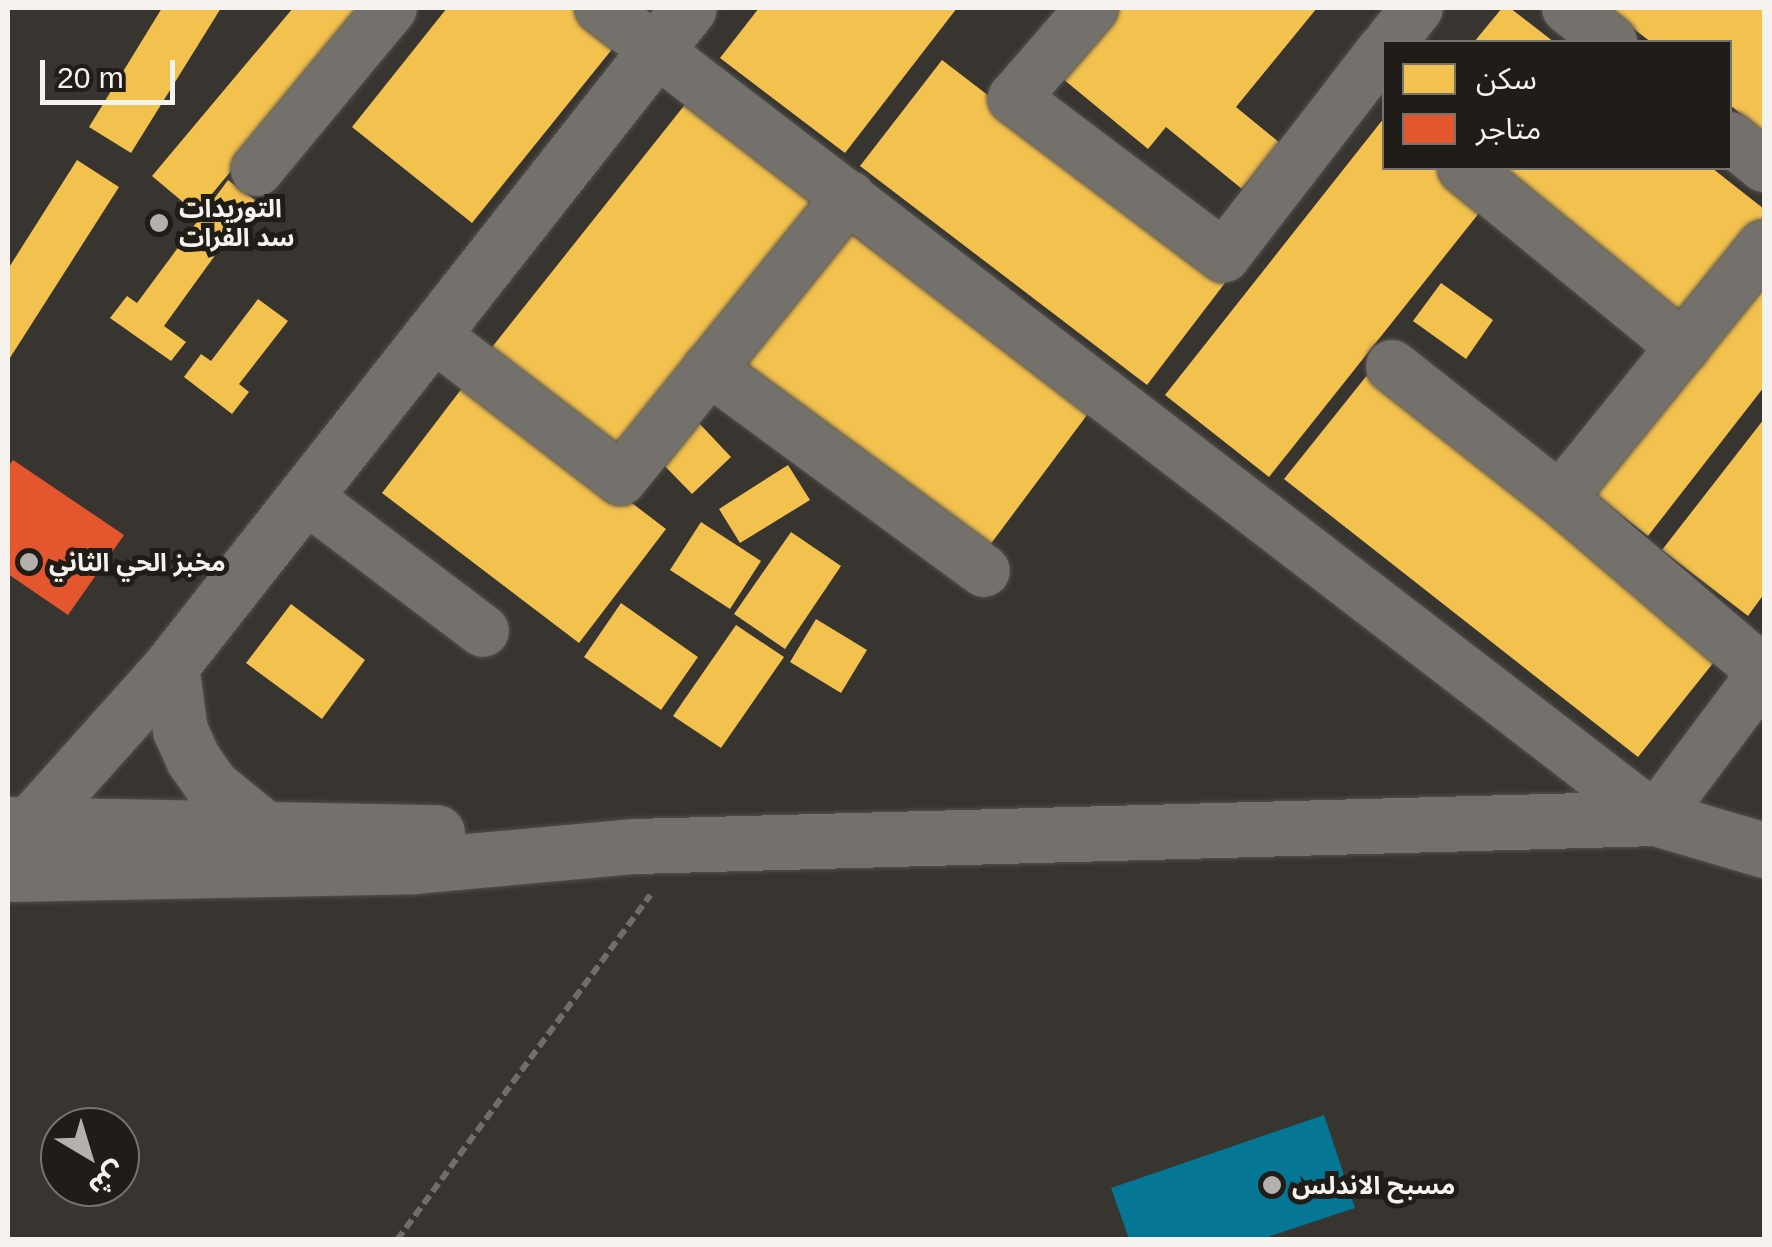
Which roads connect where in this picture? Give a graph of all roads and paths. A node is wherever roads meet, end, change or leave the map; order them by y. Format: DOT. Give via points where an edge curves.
graph roads {
  1 [pos="391,8"];
  2 [pos="601,8"];
  3 [pos="1092,8"];
  4 [pos="1417,8"];
  5 [pos="1568,8"];
  6 [pos="673,28"];
  7 [pos="1397,40"];
  8 [pos="1608,40"];
  9 [pos="1379,69"];
  10 [pos="1732,140"];
  11 [pos="1764,166"];
  12 [pos="257,170"];
  13 [pos="1466,170"];
  14 [pos="848,196"];
  15 [pos="1764,246"];
  16 [pos="432,334"];
  17 [pos="1683,347"];
  18 [pos="1392,366"];
  19 [pos="710,369"];
  20 [pos="304,496"];
  21 [pos="1560,498"];
  22 [pos="984,571"];
  23 [pos="483,631"];
  24 [pos="170,666"];
  25 [pos="1764,673"];
  26 [pos="1654,818"];
  27 [pos="261,826"];
  28 [pos="660,846"];
  29 [pos="13,848"];
  30 [pos="1764,850"];
  31 [pos="396,1240"];
  1 -- 12 [label="street"];
  2 -- 6 [label="street"];
  3 -- 9 [label="street" via="1014,98 1224,256"];
  4 -- 7 [label="street"];
  5 -- 8 [label="street"];
  6 -- 14 [label="street"];
  6 -- 16 [label="main road"];
  10 -- 11 [label="street"];
  13 -- 17 [label="street"];
  14 -- 19 [label="street"];
  14 -- 26 [label="street"];
  15 -- 17 [label="street"];
  16 -- 19 [label="street" via="620,478"];
  16 -- 20 [label="main road"];
  17 -- 21 [label="street"];
  18 -- 21 [label="street"];
  19 -- 22 [label="street"];
  20 -- 23 [label="street"];
  20 -- 24 [label="main road"];
  21 -- 25 [label="street"];
  24 -- 27 [label="main road" via="180,730 193,759 212,786"];
  24 -- 29 [label="main road"];
  25 -- 26 [label="street"];
  26 -- 28 [label="main road"];
  26 -- 30 [label="main road"];
  27 -- 28 [label="main road"];
  27 -- 29 [label="main road"];
  28 -- 29 [label="main road" via="414,866"];
  28 -- 31 [label="path"];
}
